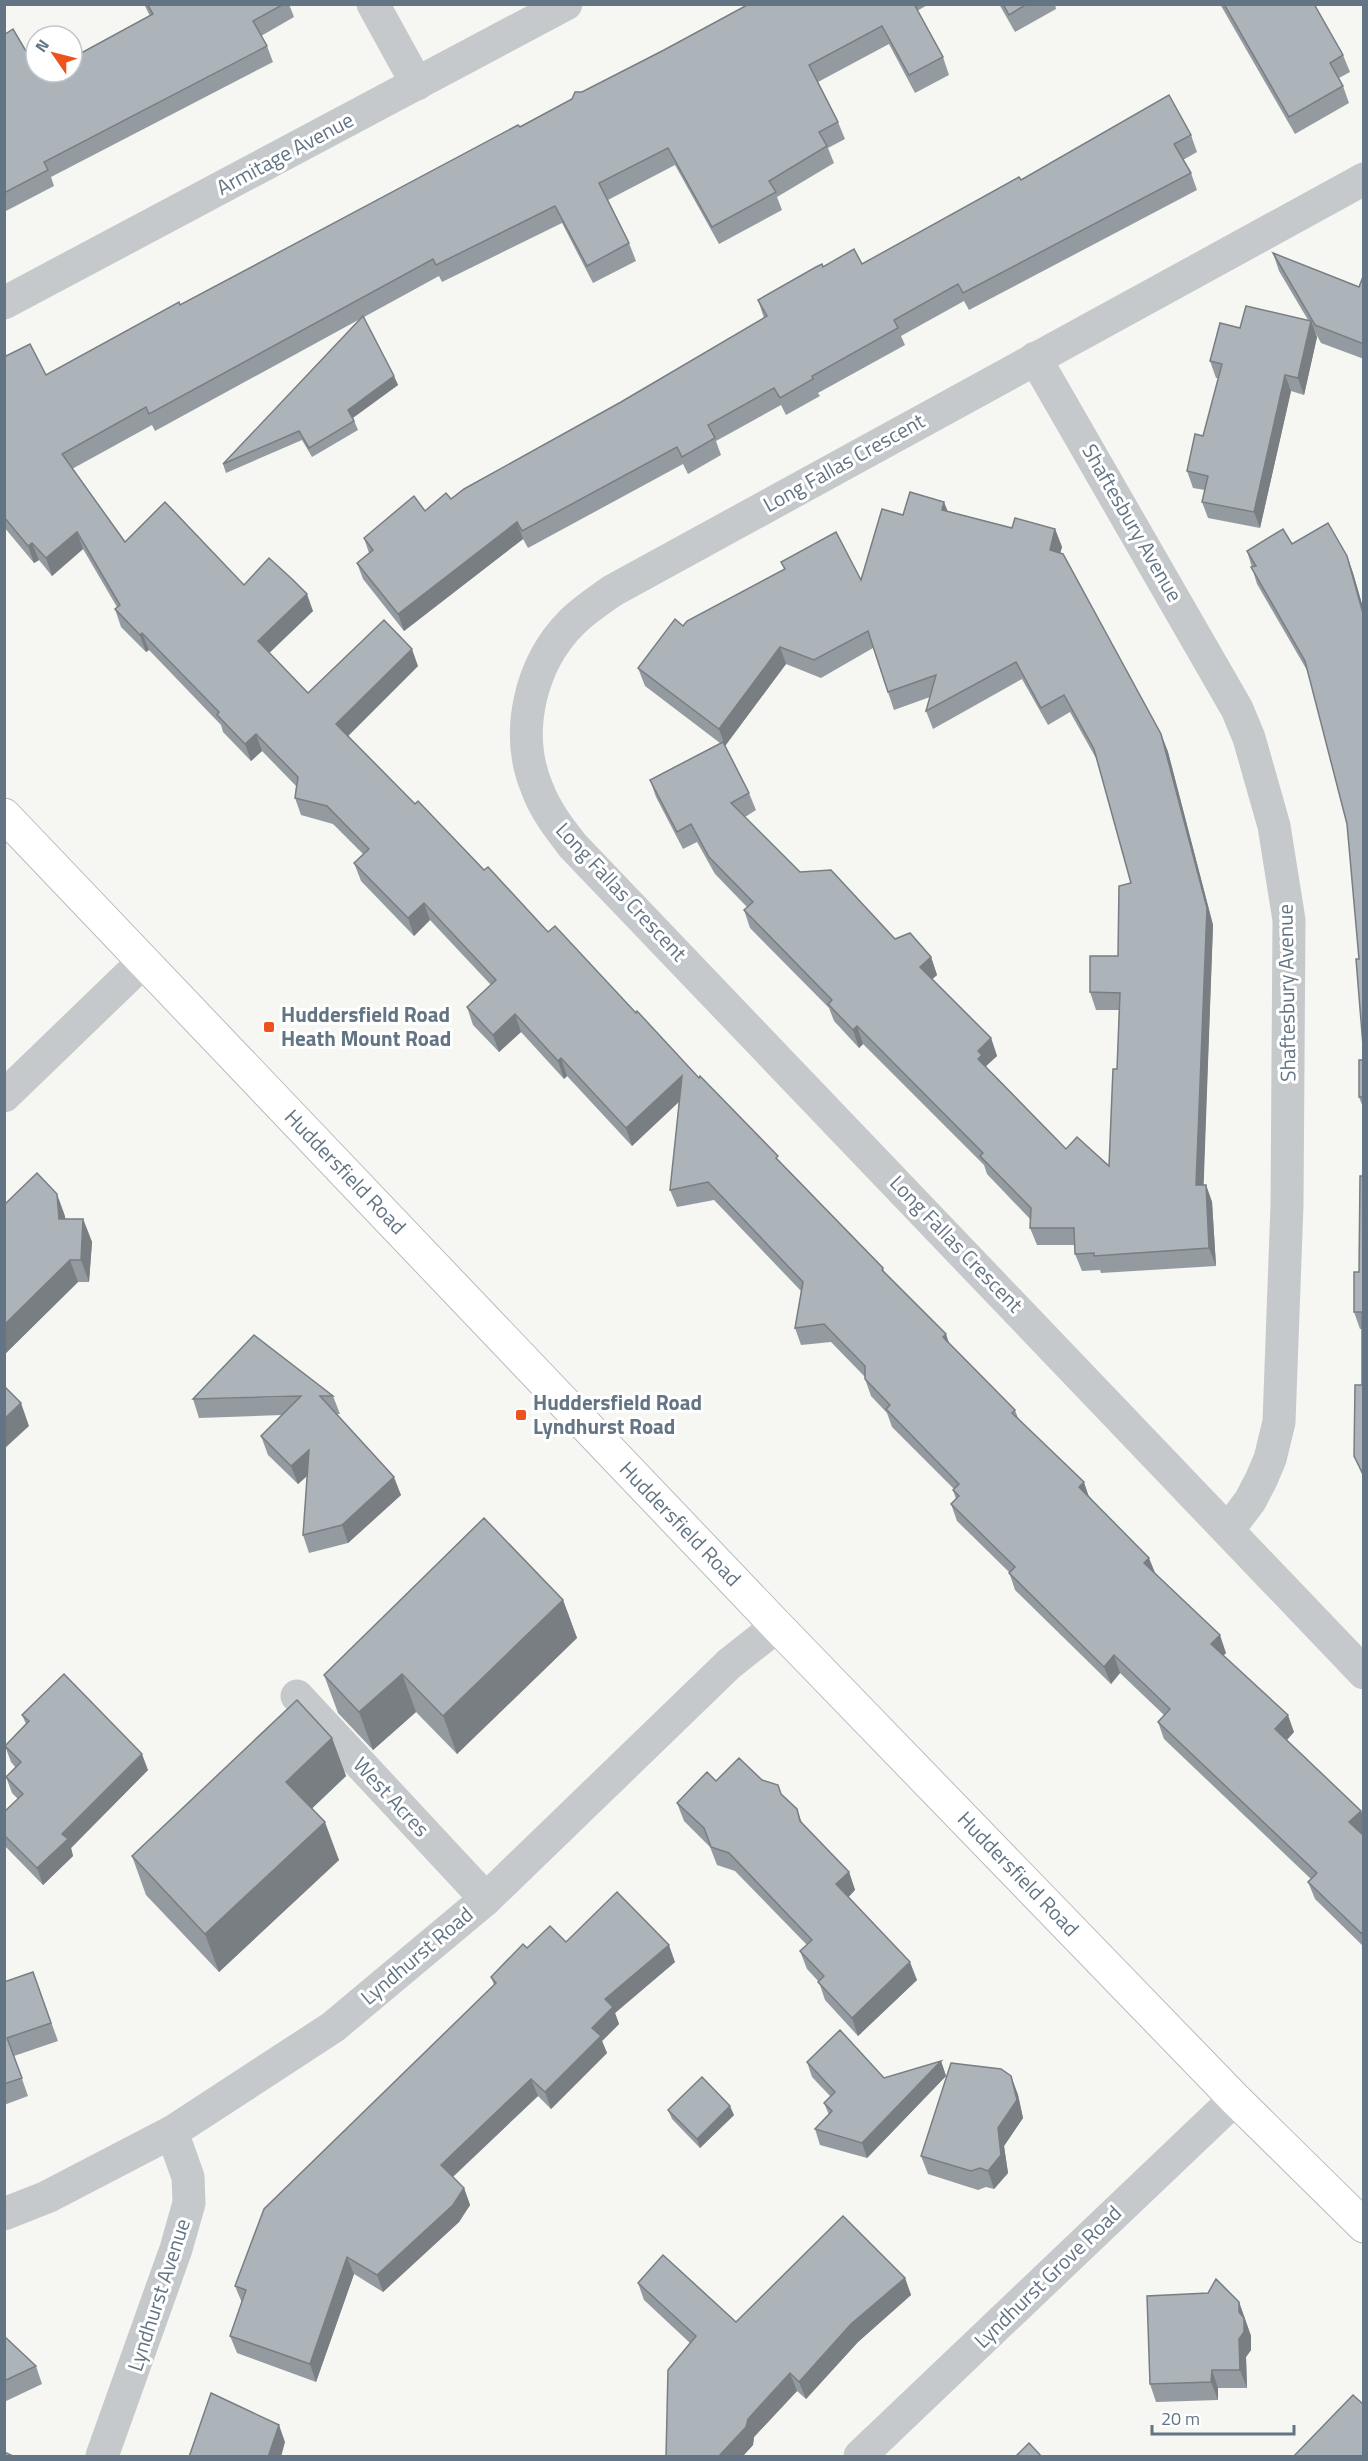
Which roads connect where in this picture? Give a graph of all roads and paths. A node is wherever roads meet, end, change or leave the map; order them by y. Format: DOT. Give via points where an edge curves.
graph roads {
  1 [pos="373,4"];
  2 [pos="566,4"];
  3 [pos="417,84"];
  4 [pos="1364,179"];
  5 [pos="4,303"];
  6 [pos="1035,358"];
  7 [pos="4,815"];
  8 [pos="144,961"];
  9 [pos="4,1096"];
  10 [pos="1228,1530"];
  11 [pos="777,1626"];
  12 [pos="1364,1673"];
  13 [pos="297,1696"];
  14 [pos="486,1899"];
  15 [pos="1235,2098"];
  16 [pos="172,2132"];
  17 [pos="4,2214"];
  18 [pos="1364,2226"];
  19 [pos="102,2457"];
  20 [pos="860,2457"];
  1 -- 3 [label="street"];
  2 -- 3 [label="street, Armitage Avenue"];
  3 -- 5 [label="street, Armitage Avenue"];
  4 -- 6 [label="street, Long Fallas Crescent"];
  6 -- 10 [label="street, Shaftesbury Avenue" via="1237,709 1274,826 1283,871 1289,931 1287,1205 1279,1422 1261,1480"];
  6 -- 10 [label="street, Long Fallas Crescent" via="612,591 582,613 561,635 537,677 529,706 526,746 537,789 573,846"];
  7 -- 8 [label="main road, Huddersfield Road"];
  8 -- 9 [label="street"];
  8 -- 11 [label="main road, Huddersfield Road"];
  10 -- 12 [label="street, Long Fallas Crescent"];
  11 -- 14 [label="street, Lyndhurst Road" via="729,1664"];
  11 -- 15 [label="main road, Huddersfield Road"];
  13 -- 14 [label="street, West Acres"];
  14 -- 16 [label="street, Lyndhurst Road" via="333,2027"];
  15 -- 18 [label="main road, Huddersfield Road"];
  15 -- 20 [label="street, Lyndhurst Grove Road"];
  16 -- 17 [label="street, Lyndhurst Road" via="47,2197"];
  16 -- 19 [label="street, Lyndhurst Avenue" via="188,2177 189,2203 177,2249"];
}
